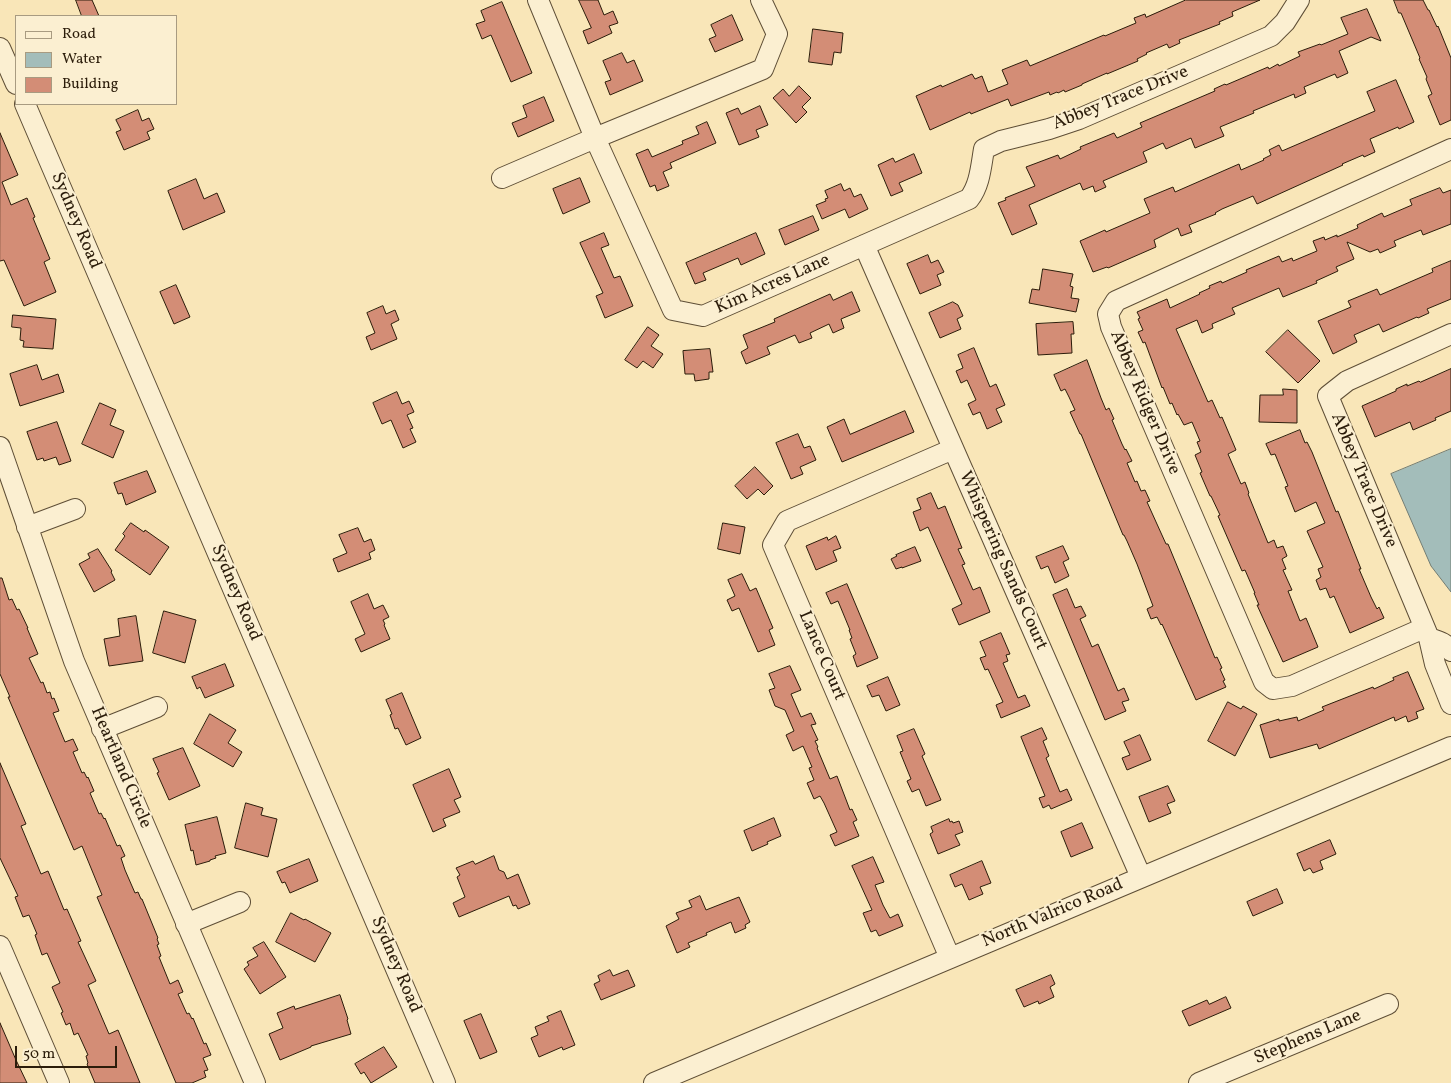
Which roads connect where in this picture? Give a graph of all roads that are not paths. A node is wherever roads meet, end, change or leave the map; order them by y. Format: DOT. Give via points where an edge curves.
graph roads {
  1 [pos="538,0"];
  2 [pos="762,0"];
  3 [pos="1299,0"];
  4 [pos="0,48"];
  5 [pos="15,82"];
  6 [pos="25,105"];
  7 [pos="595,138"];
  8 [pos="1451,149"];
  9 [pos="502,178"];
  10 [pos="962,203"];
  11 [pos="864,245"];
  12 [pos="1451,334"];
  13 [pos="0,447"];
  14 [pos="953,449"];
  15 [pos="75,509"];
  16 [pos="27,527"];
  17 [pos="1427,633"];
  18 [pos="1451,651"];
  19 [pos="1446,678"];
  20 [pos="1451,704"];
  21 [pos="157,707"];
  22 [pos="102,729"];
  23 [pos="1451,747"];
  24 [pos="1141,877"];
  25 [pos="240,902"];
  26 [pos="186,924"];
  27 [pos="0,946"];
  28 [pos="950,958"];
  29 [pos="1388,1004"];
  30 [pos="59,1083"];
  31 [pos="256,1083"];
  32 [pos="445,1083"];
  33 [pos="654,1083"];
  34 [pos="1199,1083"];
  1 -- 7 [label="street, Kim Acres Lane"];
  2 -- 7 [label="street" via="777,34 763,69"];
  3 -- 10 [label="street, Abbey Trace Drive" via="1271,36 1079,119 1001,140 984,149 979,180 969,199"];
  4 -- 5 [label="street"];
  6 -- 32 [label="street, Sydney Road"];
  7 -- 9 [label="street"];
  7 -- 11 [label="street, Kim Acres Lane" via="673,310 703,316"];
  8 -- 17 [label="street, Abbey Ridger Drive" via="1116,301 1108,314 1110,327 1264,682 1273,689 1292,686"];
  10 -- 11 [label="street, Kim Acres Lane"];
  11 -- 14 [label="street, Whispering Sands Court"];
  12 -- 17 [label="street, Abbey Trace Drive" via="1347,381 1328,396"];
  13 -- 16 [label="street, Heartland Circle"];
  14 -- 24 [label="street, Whispering Sands Court"];
  14 -- 28 [label="street, Lance Court" via="787,521 774,545"];
  15 -- 16 [label="street"];
  16 -- 22 [label="street, Heartland Circle" via="74,661"];
  17 -- 18 [label="street"];
  17 -- 19 [label="street, Abbey Trace Drive" via="1435,664"];
  19 -- 20 [label="street, Abbey Trace Drive"];
  21 -- 22 [label="street"];
  22 -- 26 [label="street, Heartland Circle"];
  23 -- 24 [label="street, North Valrico Road"];
  24 -- 28 [label="street, North Valrico Road"];
  25 -- 26 [label="street"];
  26 -- 31 [label="street, Heartland Circle"];
  27 -- 30 [label="street"];
  28 -- 33 [label="street, North Valrico Road"];
  29 -- 34 [label="street, Stephens Lane"];
}
